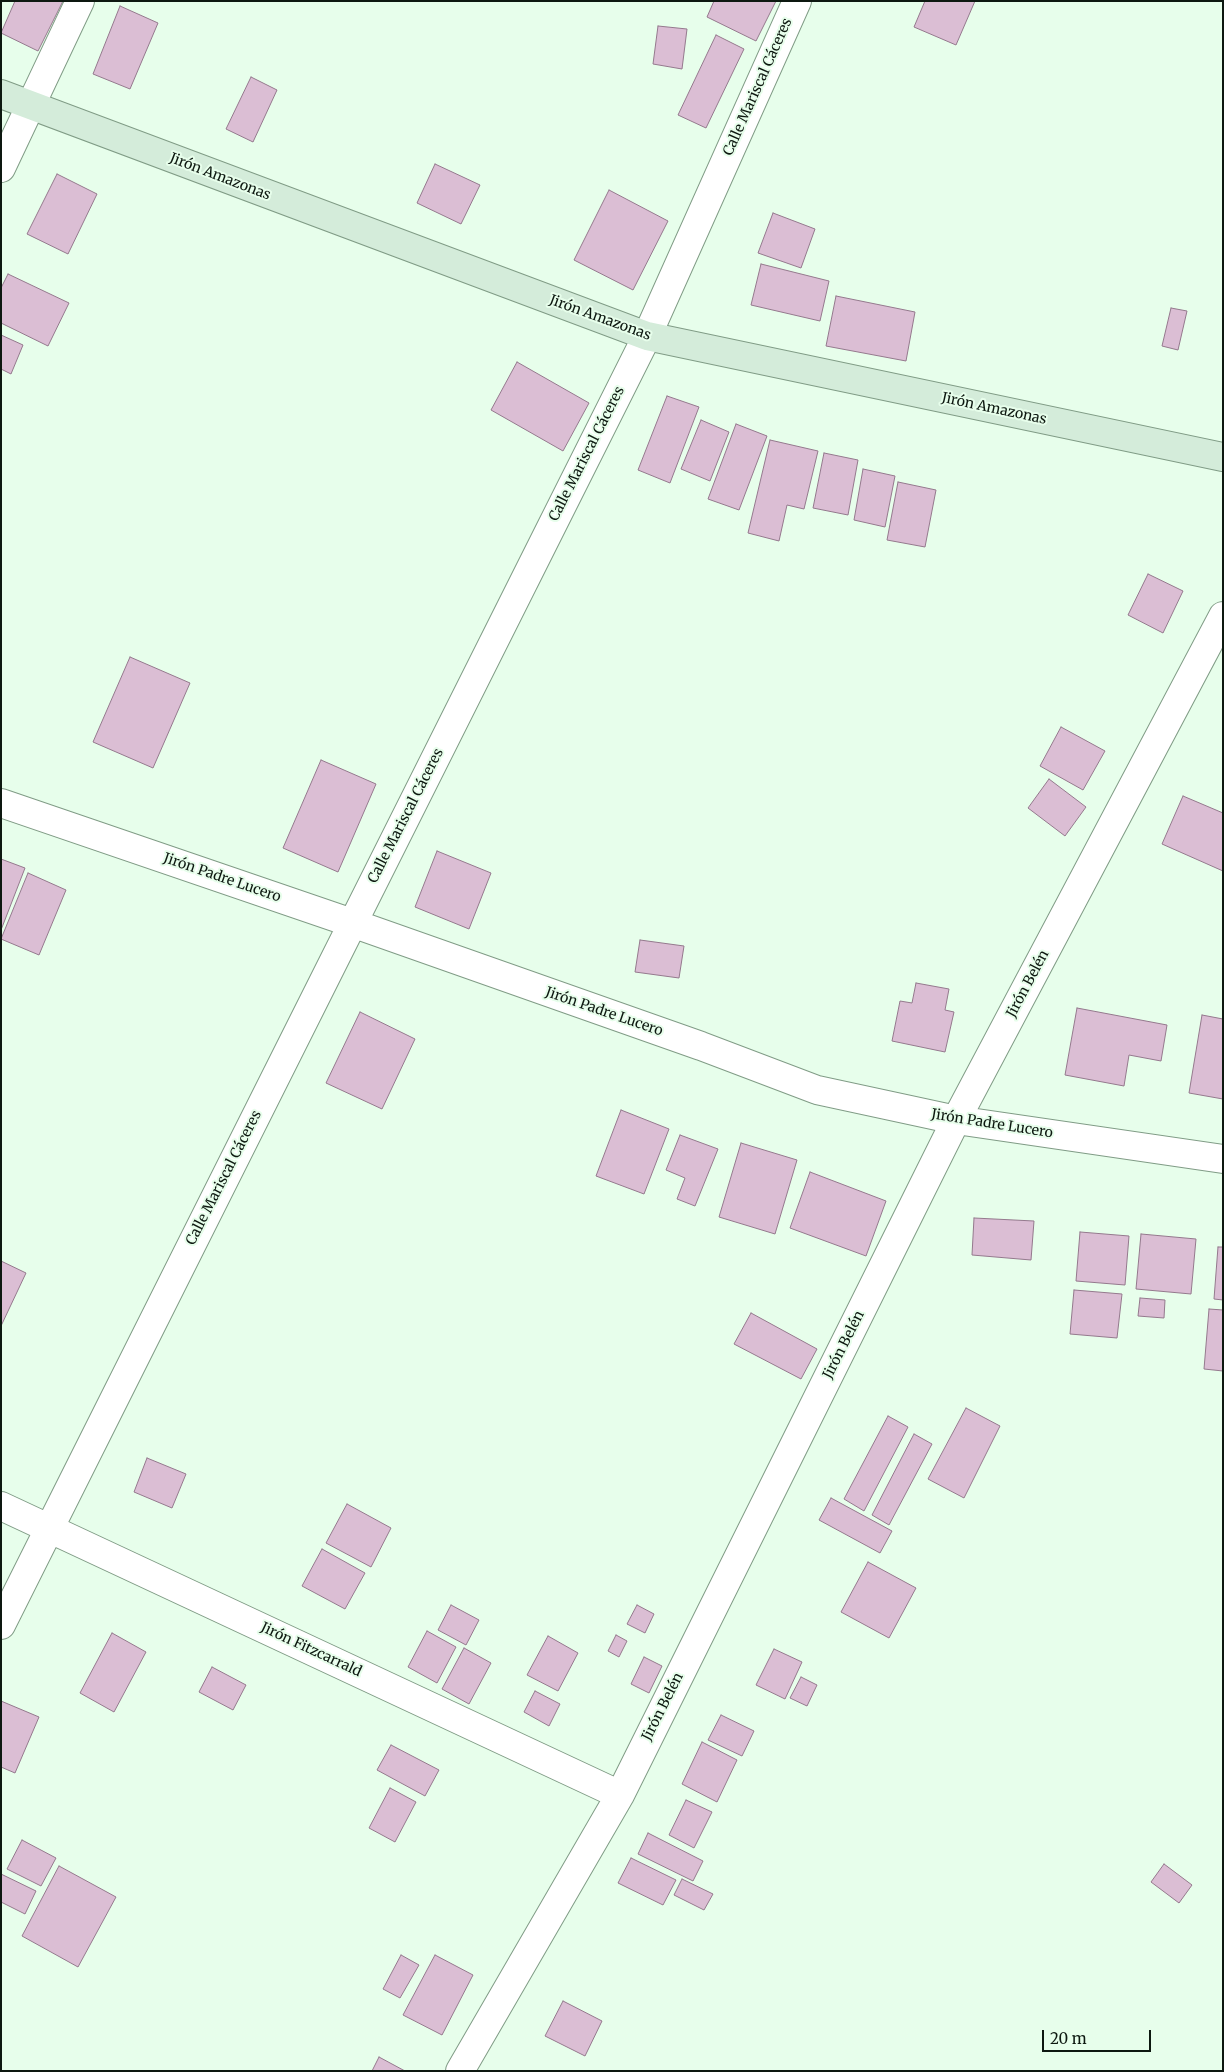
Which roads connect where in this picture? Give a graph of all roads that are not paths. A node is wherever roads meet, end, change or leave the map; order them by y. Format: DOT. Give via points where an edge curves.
graph roads {
  1 [pos="80,1"];
  2 [pos="797,1"];
  3 [pos="1,94"];
  4 [pos="30,106"];
  5 [pos="1,168"];
  6 [pos="646,336"];
  7 [pos="1223,458"];
  8 [pos="1223,616"];
  9 [pos="1,803"];
  10 [pos="352,923"];
  11 [pos="956,1120"];
  12 [pos="1223,1159"];
  13 [pos="1,1506"];
  14 [pos="50,1528"];
  15 [pos="1,1625"];
  16 [pos="620,1795"];
  17 [pos="460,2071"];
  1 -- 4 [label="street"];
  2 -- 6 [label="street, Calle Mariscal Cáceres"];
  3 -- 4 [label="street, Jirón Amazonas"];
  4 -- 5 [label="street"];
  4 -- 6 [label="street, Jirón Amazonas"];
  6 -- 7 [label="street, Jirón Amazonas"];
  6 -- 10 [label="street, Calle Mariscal Cáceres"];
  8 -- 11 [label="street, Jirón Belén"];
  9 -- 10 [label="street, Jirón Padre Lucero"];
  10 -- 11 [label="street, Jirón Padre Lucero" via="817,1090"];
  10 -- 14 [label="street, Calle Mariscal Cáceres"];
  11 -- 12 [label="street, Jirón Padre Lucero"];
  11 -- 16 [label="street, Jirón Belén"];
  13 -- 14 [label="street, Jirón Fitzcarrald"];
  14 -- 15 [label="street, Calle Mariscal Cáceres"];
  14 -- 16 [label="street, Jirón Fitzcarrald"];
  16 -- 17 [label="street, Jirón Belén"];
}
